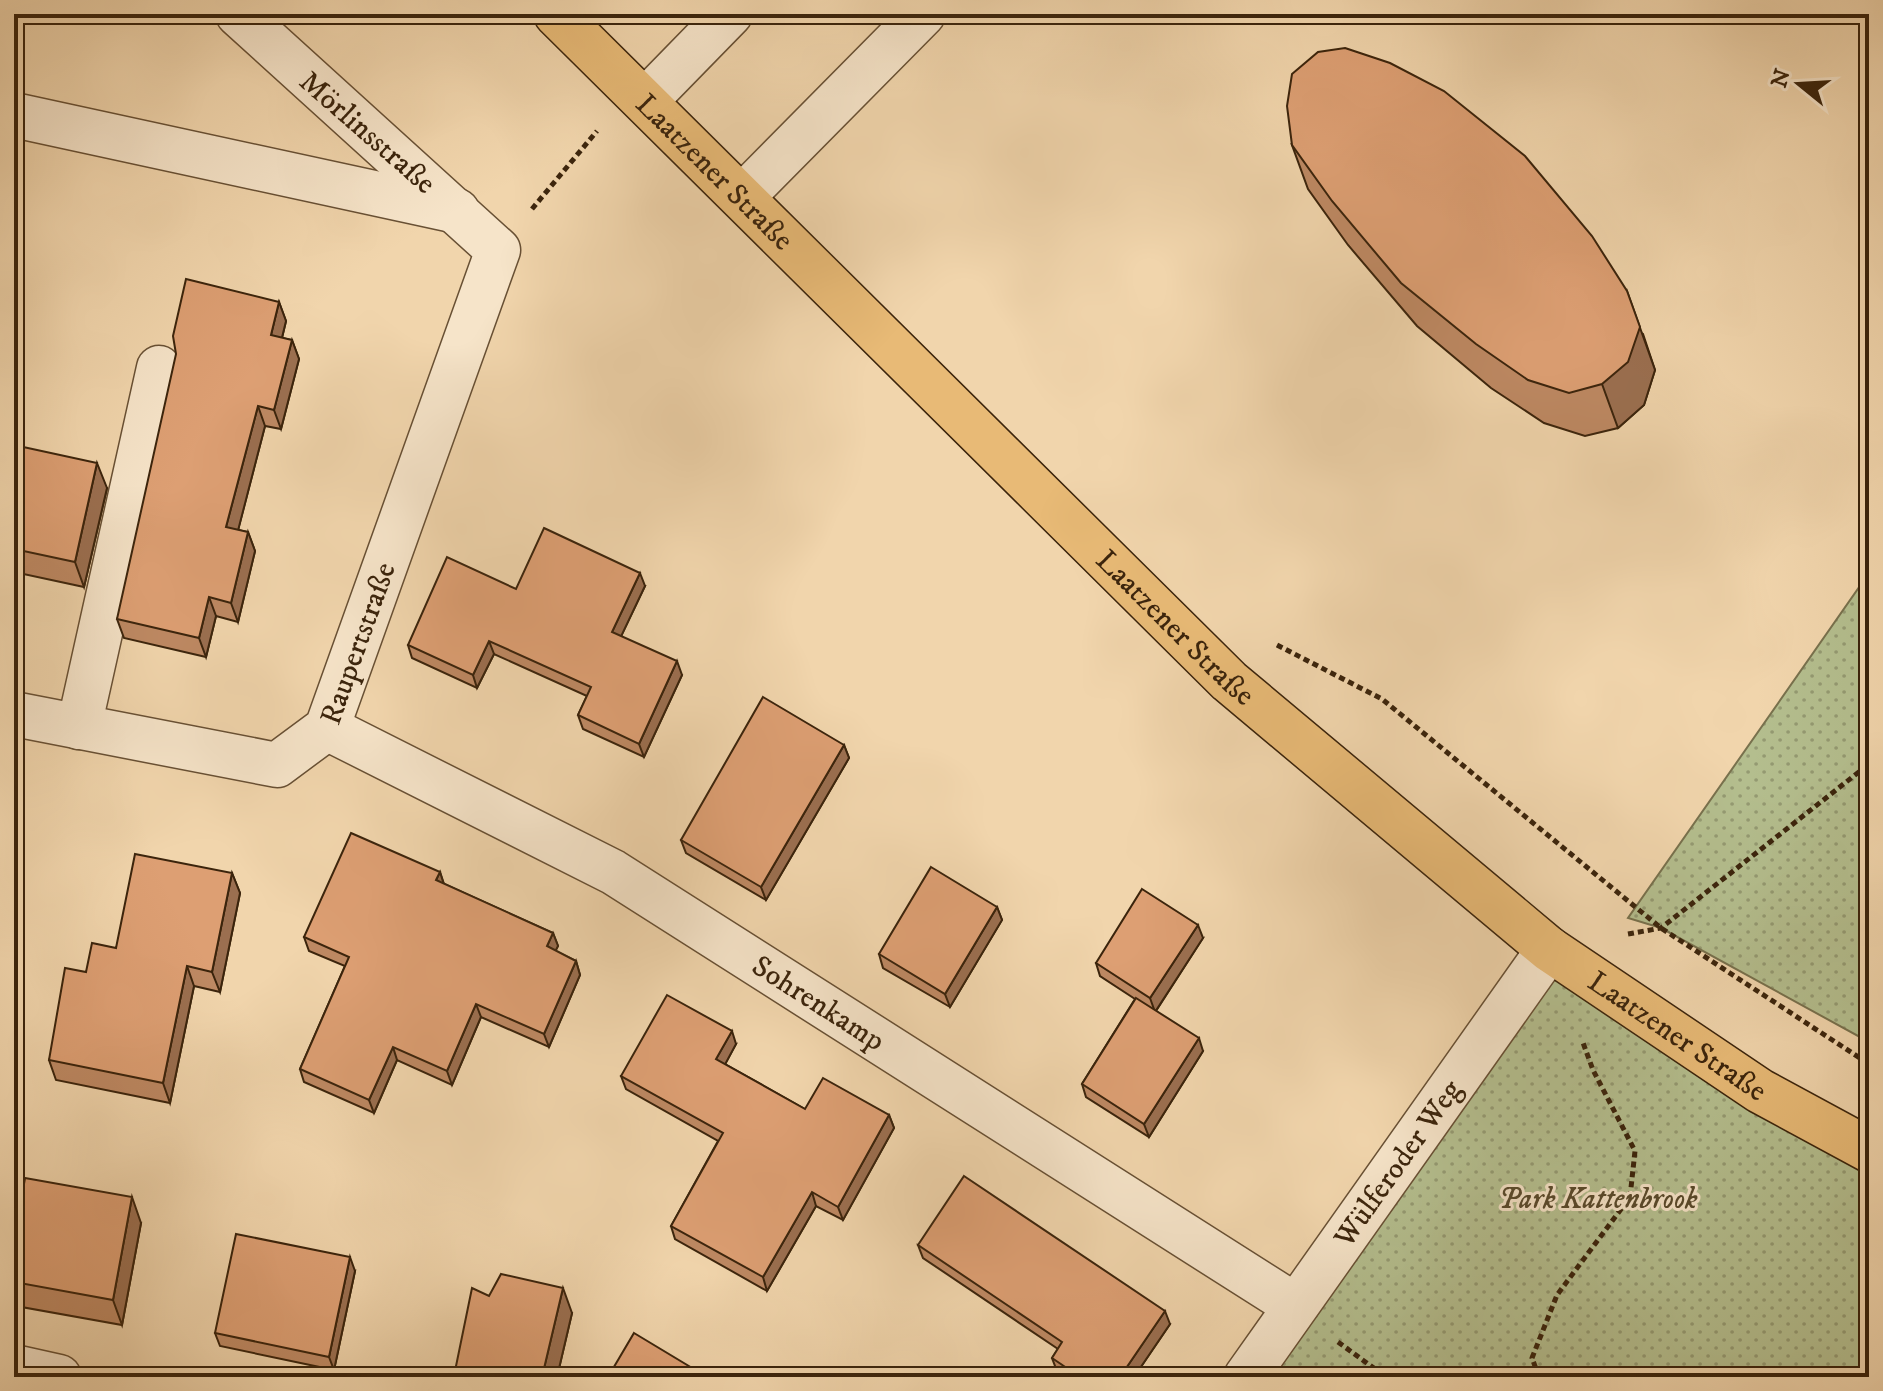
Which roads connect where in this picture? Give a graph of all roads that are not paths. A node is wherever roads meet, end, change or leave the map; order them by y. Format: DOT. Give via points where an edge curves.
graph roads {
  1 [pos="238,14"];
  2 [pos="556,14"];
  3 [pos="730,14"];
  4 [pos="923,14"];
  5 [pos="639,94"];
  6 [pos="14,115"];
  7 [pos="742,197"];
  8 [pos="459,211"];
  9 [pos="498,250"];
  10 [pos="159,368"];
  11 [pos="14,714"];
  12 [pos="79,727"];
  13 [pos="327,728"];
  14 [pos="1549,949"];
  15 [pos="1869,1150"];
  16 [pos="1294,1305"];
  17 [pos="14,1367"];
  18 [pos="59,1377"];
  19 [pos="1246,1377"];
  1 -- 8 [label="street, Mörlinsstraße"];
  2 -- 5 [label="main road, Laatzener Straße"];
  3 -- 5 [label="street"];
  4 -- 7 [label="street"];
  5 -- 7 [label="main road, Laatzener Straße"];
  6 -- 8 [label="street"];
  7 -- 14 [label="main road, Laatzener Straße" via="1229,681"];
  8 -- 9 [label="street, Mörlinsstraße"];
  9 -- 13 [label="street, Raupertstraße"];
  10 -- 12 [label="street"];
  11 -- 12 [label="street, Raupertstraße"];
  12 -- 13 [label="street, Raupertstraße" via="277,765"];
  13 -- 16 [label="street, Sohrenkamp" via="613,872"];
  14 -- 15 [label="main road, Laatzener Straße" via="1760,1091"];
  14 -- 16 [label="street, Wülferoder Weg"];
  16 -- 19 [label="street, Wülferoder Weg"];
  17 -- 18 [label="street"];
}
